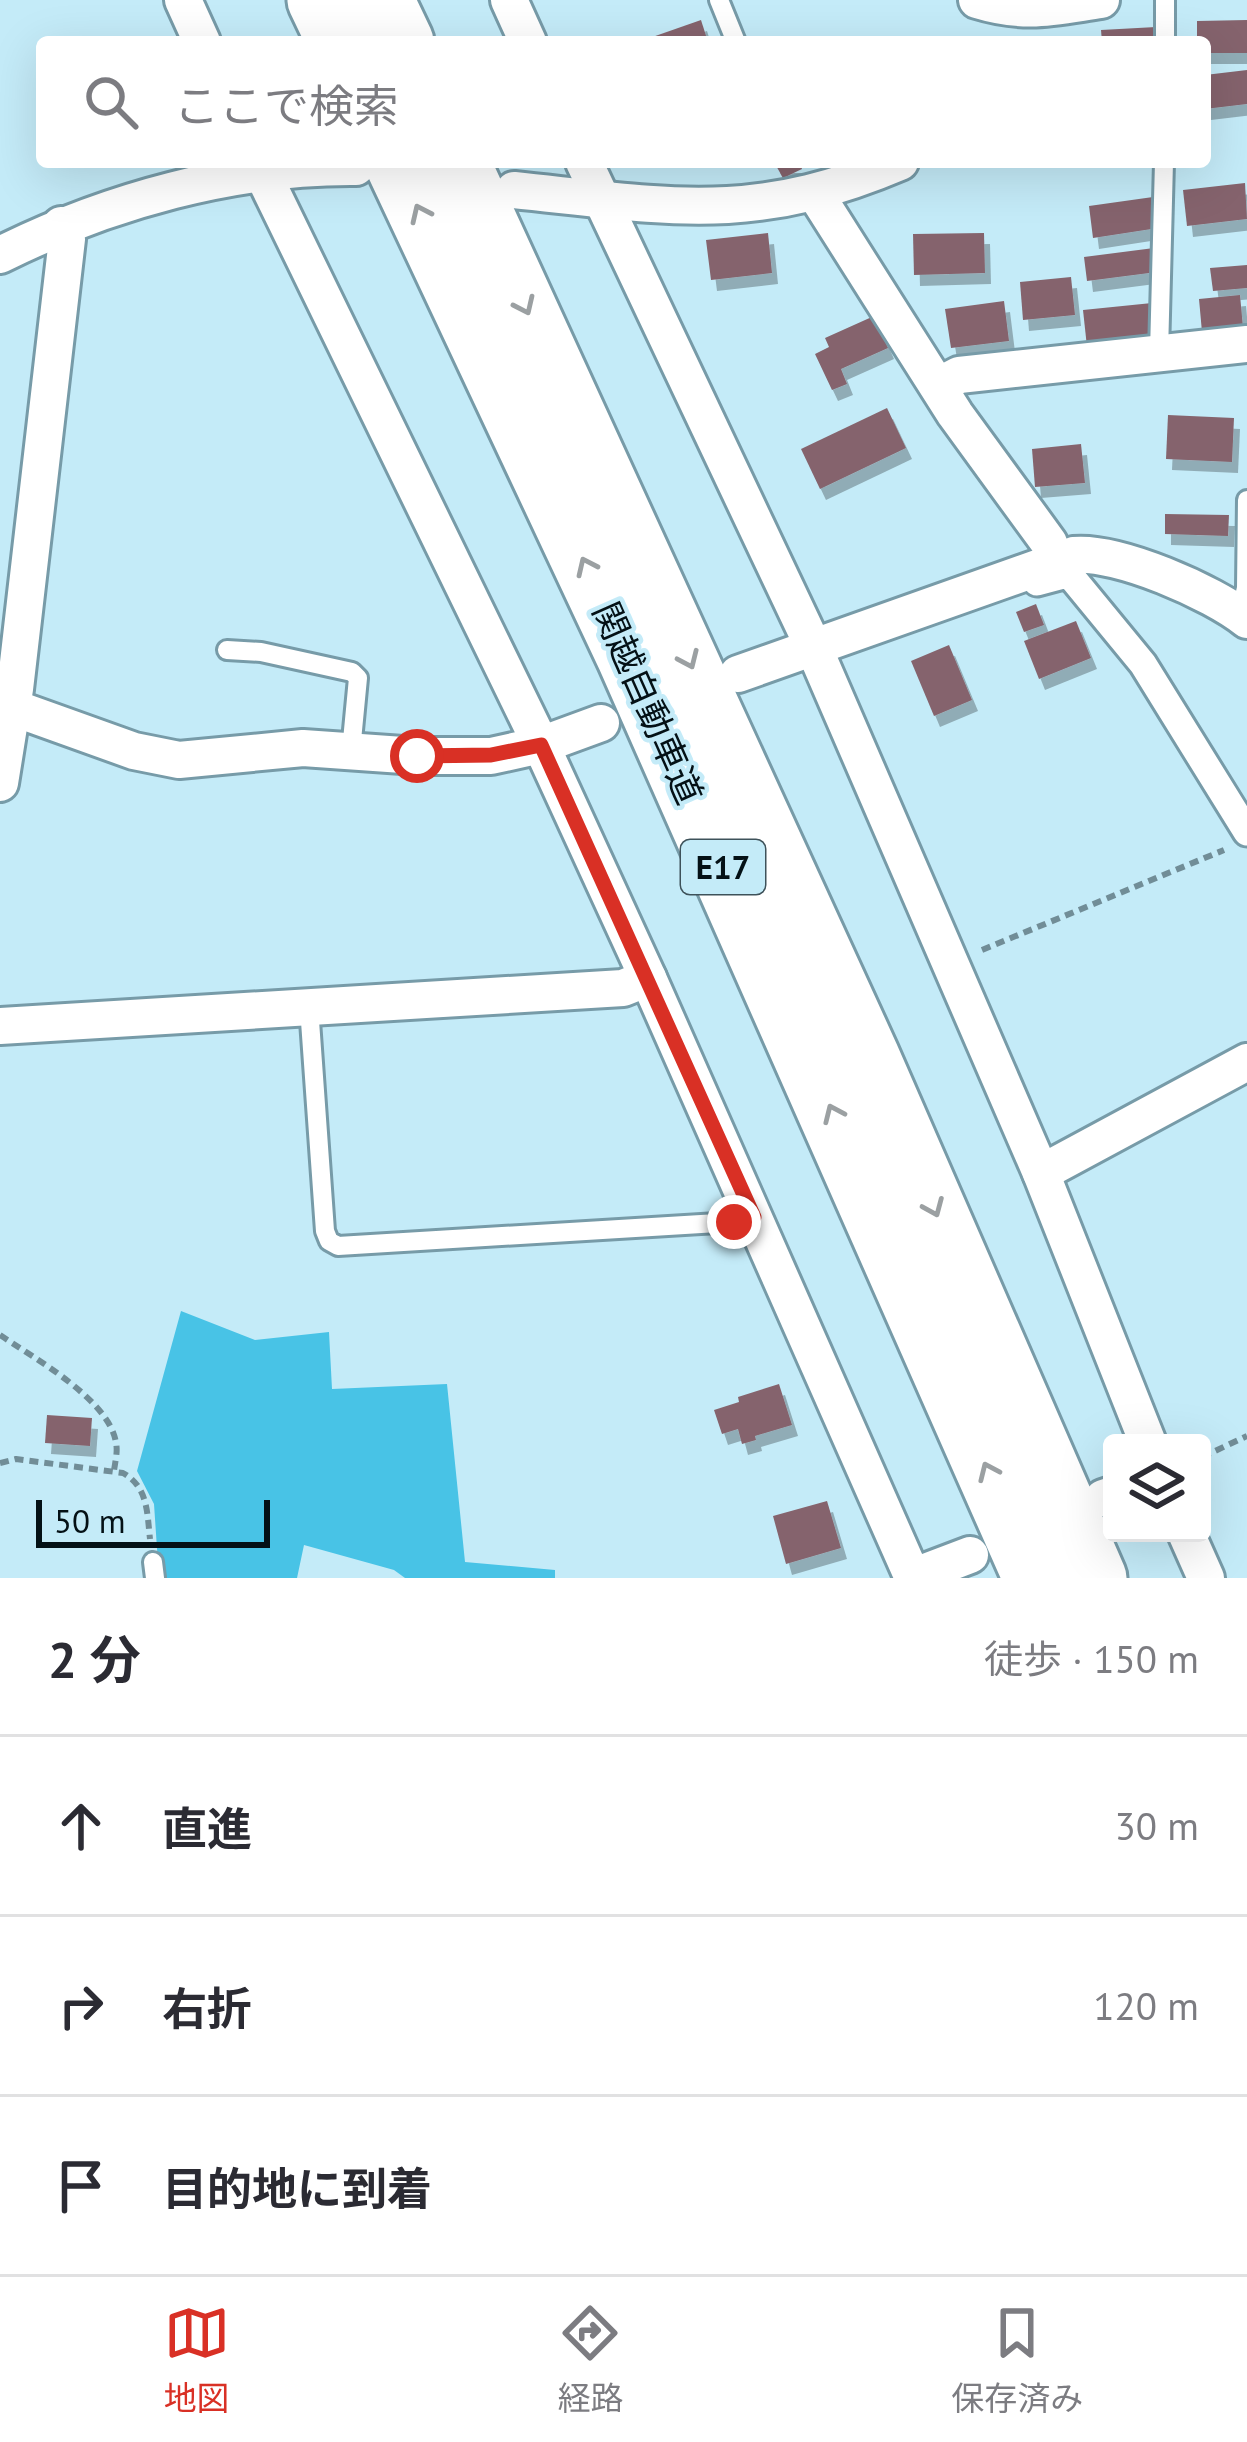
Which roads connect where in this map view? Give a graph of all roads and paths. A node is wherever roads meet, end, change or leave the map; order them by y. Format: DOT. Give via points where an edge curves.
graph roads {
  1 [pos="183,0"];
  2 [pos="320,0"];
  3 [pos="382,0"];
  4 [pos="508,0"];
  5 [pos="719,0"];
  6 [pos="977,0"];
  7 [pos="1101,0"];
  8 [pos="1165,0"];
  9 [pos="1058,25"];
  10 [pos="199,36"];
  11 [pos="336,36"];
  12 [pos="399,36"];
  13 [pos="525,36"];
  14 [pos="734,36"];
  15 [pos="1165,36"];
  16 [pos="259,168"];
  17 [pos="378,168"];
  18 [pos="461,168"];
  19 [pos="587,168"];
  20 [pos="872,168"];
  21 [pos="1164,168"];
  22 [pos="812,181"];
  23 [pos="514,190"];
  24 [pos="602,200"];
  25 [pos="61,226"];
  26 [pos="0,255"];
  27 [pos="1247,344"];
  28 [pos="1160,353"];
  29 [pos="938,386"];
  30 [pos="1247,500"];
  31 [pos="1054,560"];
  32 [pos="1244,617"];
  33 [pos="226,650"];
  34 [pos="827,650"];
  35 [pos="738,674"];
  36 [pos="6,705"];
  37 [pos="601,723"];
  38 [pos="541,745"];
  39 [pos="351,751"];
  40 [pos="0,783"];
  41 [pos="1242,838"];
  42 [pos="951,963"];
  43 [pos="648,978"];
  44 [pos="309,1007"];
  45 [pos="0,1026"];
  46 [pos="1247,1062"];
  47 [pos="1041,1173"];
  48 [pos="754,1217"];
  49 [pos="0,1335"];
  50 [pos="1144,1434"];
  51 [pos="1247,1436"];
  52 [pos="1211,1453"];
  53 [pos="0,1463"];
  54 [pos="113,1471"];
  55 [pos="1190,1542"];
  56 [pos="970,1555"];
  57 [pos="154,1570"];
  58 [pos="912,1578"];
  59 [pos="1035,1578"];
  60 [pos="1094,1578"];
  61 [pos="1206,1578"];
  1 -- 10 [label="street"];
  2 -- 11 [label="highway"];
  3 -- 12 [label="highway"];
  4 -- 13 [label="street"];
  5 -- 14 [label="lane"];
  6 -- 9 [label="street"];
  7 -- 9 [label="street"];
  8 -- 15 [label="lane"];
  16 -- 25 [label="street"];
  16 -- 38 [label="street"];
  59 -- 17 [label="highway, 関越自動車道 / E17, one-way" via="647,698"];
  18 -- 60 [label="highway, 関越自動車道 / E17, one-way" via="868,1057"];
  19 -- 24 [label="street"];
  20 -- 22 [label="street"];
  21 -- 28 [label="lane"];
  22 -- 24 [label="street" via="754,206"];
  22 -- 29 [label="street"];
  23 -- 24 [label="street"];
  24 -- 34 [label="street"];
  25 -- 26 [label="street"];
  25 -- 36 [label="street" via="67,239"];
  27 -- 28 [label="street"];
  28 -- 29 [label="street" via="959,375"];
  29 -- 31 [label="street"];
  30 -- 32 [label="lane"];
  31 -- 32 [label="street" via="1106,555"];
  31 -- 34 [label="street"];
  33 -- 39 [label="lane" via="352,671 358,678"];
  34 -- 35 [label="street"];
  34 -- 41 [label="street" via="1067,574 1143,664"];
  34 -- 42 [label="street"];
  36 -- 39 [label="street" via="168,760"];
  36 -- 40 [label="street"];
  37 -- 38 [label="street"];
  38 -- 39 [label="street" via="465,757"];
  38 -- 43 [label="street"];
  41 -- 42 [label="path"];
  42 -- 47 [label="street"];
  43 -- 44 [label="street" via="623,988"];
  43 -- 48 [label="street"];
  44 -- 45 [label="street"];
  44 -- 48 [label="lane" via="325,1231 338,1246"];
  46 -- 47 [label="street"];
  47 -- 50 [label="street"];
  48 -- 58 [label="street"];
  49 -- 54 [label="path" via="106,1417 116,1442"];
  51 -- 52 [label="path"];
  53 -- 54 [label="path"];
  54 -- 57 [label="path" via="142,1490"];
  55 -- 61 [label="street"];
  56 -- 58 [label="street"];
}
